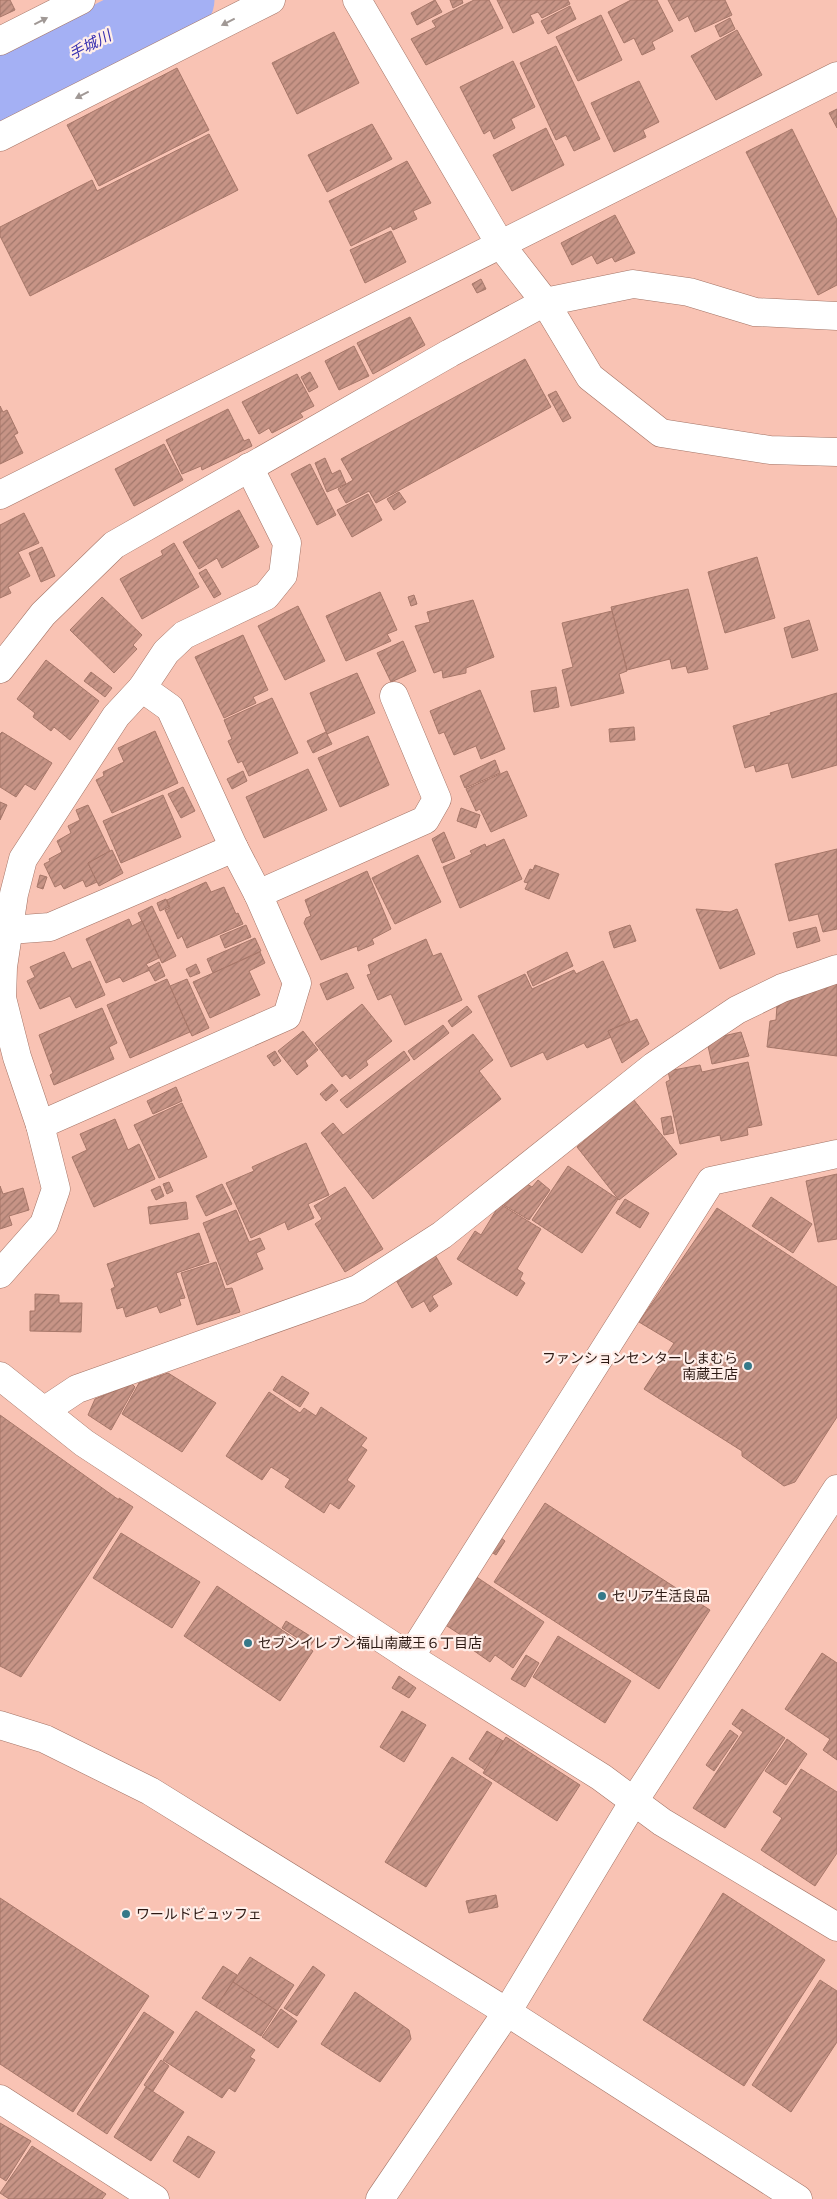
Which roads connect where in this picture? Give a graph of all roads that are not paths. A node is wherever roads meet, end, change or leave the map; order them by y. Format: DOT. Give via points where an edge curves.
graph roads {
  1 [pos="81,0"];
  2 [pos="271,0"];
  3 [pos="356,0"];
  4 [pos="0,41"];
  5 [pos="837,76"];
  6 [pos="0,137"];
  7 [pos="500,244"];
  8 [pos="545,302"];
  9 [pos="837,316"];
  10 [pos="837,452"];
  11 [pos="249,467"];
  12 [pos="0,495"];
  13 [pos="0,669"];
  14 [pos="142,688"];
  15 [pos="394,696"];
  16 [pos="234,848"];
  17 [pos="258,894"];
  18 [pos="9,930"];
  19 [pos="837,969"];
  20 [pos="40,1126"];
  21 [pos="837,1154"];
  22 [pos="0,1274"];
  23 [pos="0,1376"];
  24 [pos="44,1411"];
  25 [pos="837,1489"];
  26 [pos="410,1657"];
  27 [pos="0,1725"];
  28 [pos="634,1801"];
  29 [pos="837,1928"];
  30 [pos="507,2012"];
  31 [pos="0,2099"];
  32 [pos="155,2199"];
  33 [pos="380,2199"];
  34 [pos="798,2199"];
  4 -- 1 [label="street, one-way"];
  2 -- 6 [label="street, one-way"];
  3 -- 7 [label="street"];
  5 -- 7 [label="street"];
  7 -- 8 [label="street"];
  7 -- 12 [label="street"];
  8 -- 9 [label="street" via="633,284 689,292 755,312"];
  8 -- 10 [label="street" via="590,377 661,433 770,450"];
  8 -- 11 [label="street"];
  11 -- 13 [label="street" via="114,545 43,614"];
  11 -- 14 [label="street" via="287,543 283,575 266,596 184,635 166,652"];
  14 -- 16 [label="street" via="170,708"];
  14 -- 18 [label="street" via="116,716 23,859"];
  15 -- 17 [label="street" via="437,799 425,820"];
  16 -- 17 [label="street"];
  16 -- 18 [label="street" via="50,927"];
  17 -- 20 [label="street" via="297,983 287,1016"];
  18 -- 20 [label="street" via="2,998"];
  19 -- 24 [label="street" via="782,988 737,1010 654,1066 442,1235 358,1289 77,1389"];
  20 -- 22 [label="street" via="56,1189 44,1224"];
  21 -- 26 [label="street" via="711,1181"];
  23 -- 24 [label="street"];
  24 -- 26 [label="street" via="84,1443"];
  25 -- 28 [label="street"];
  26 -- 28 [label="street"];
  27 -- 30 [label="street" via="45,1739 150,1791"];
  28 -- 29 [label="street" via="662,1822"];
  28 -- 30 [label="street"];
  30 -- 33 [label="street"];
  30 -- 34 [label="street"];
  31 -- 32 [label="street"];
}
